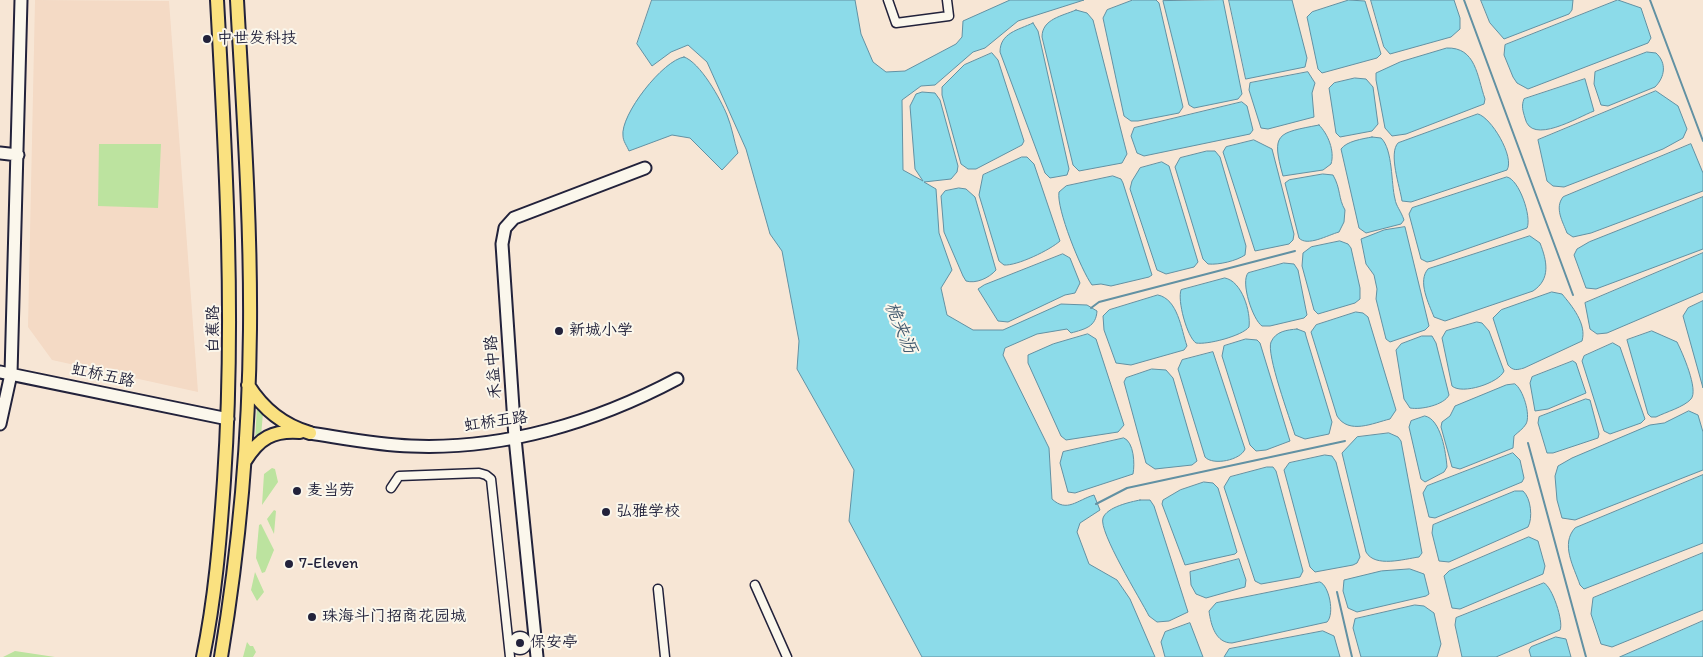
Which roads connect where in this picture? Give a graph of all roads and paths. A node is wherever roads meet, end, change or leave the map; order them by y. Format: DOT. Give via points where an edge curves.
graph roads {
  1 [pos="21,0"];
  2 [pos="217,0"];
  3 [pos="237,0"];
  4 [pos="888,0"];
  5 [pos="946,0"];
  6 [pos="0,153"];
  7 [pos="18,155"];
  8 [pos="645,168"];
  9 [pos="5,373"];
  10 [pos="677,379"];
  11 [pos="248,384"];
  12 [pos="228,419"];
  13 [pos="0,424"];
  14 [pos="310,433"];
  15 [pos="515,438"];
  16 [pos="244,461"];
  17 [pos="391,488"];
  18 [pos="755,585"];
  19 [pos="658,589"];
  20 [pos="531,642"];
  21 [pos="511,644"];
  22 [pos="202,657"];
  23 [pos="221,657"];
  24 [pos="510,657"];
  25 [pos="537,657"];
  26 [pos="665,657"];
  27 [pos="787,657"];
  1 -- 7 [label="street"];
  2 -- 12 [label="main road, 白蕉路" via="230,255"];
  3 -- 11 [label="main road" via="249,229"];
  4 -- 5 [label="street" via="896,23 949,16"];
  6 -- 7 [label="street"];
  7 -- 9 [label="street"];
  8 -- 15 [label="street, 禾益中路" via="514,218 505,228 502,244"];
  9 -- 12 [label="street, 虹桥五路"];
  9 -- 13 [label="street"];
  10 -- 15 [label="street, 虹桥五路" via="638,400 598,415"];
  11 -- 14 [label="main road" via="273,415 298,430"];
  11 -- 16 [label="main road"];
  12 -- 22 [label="main road, 白蕉路" via="220,533"];
  14 -- 15 [label="street, 虹桥五路" via="412,446"];
  14 -- 16 [label="main road" via="271,435 258,442"];
  15 -- 20 [label="street, 禾益中路"];
  16 -- 23 [label="main road"];
  17 -- 21 [label="street" via="399,476 479,473 491,479"];
  18 -- 27 [label="street"];
  19 -- 26 [label="street"];
  20 -- 21 [label="street" via="519,636"];
  20 -- 25 [label="street, 禾益中路"];
  21 -- 24 [label="street"];
}
